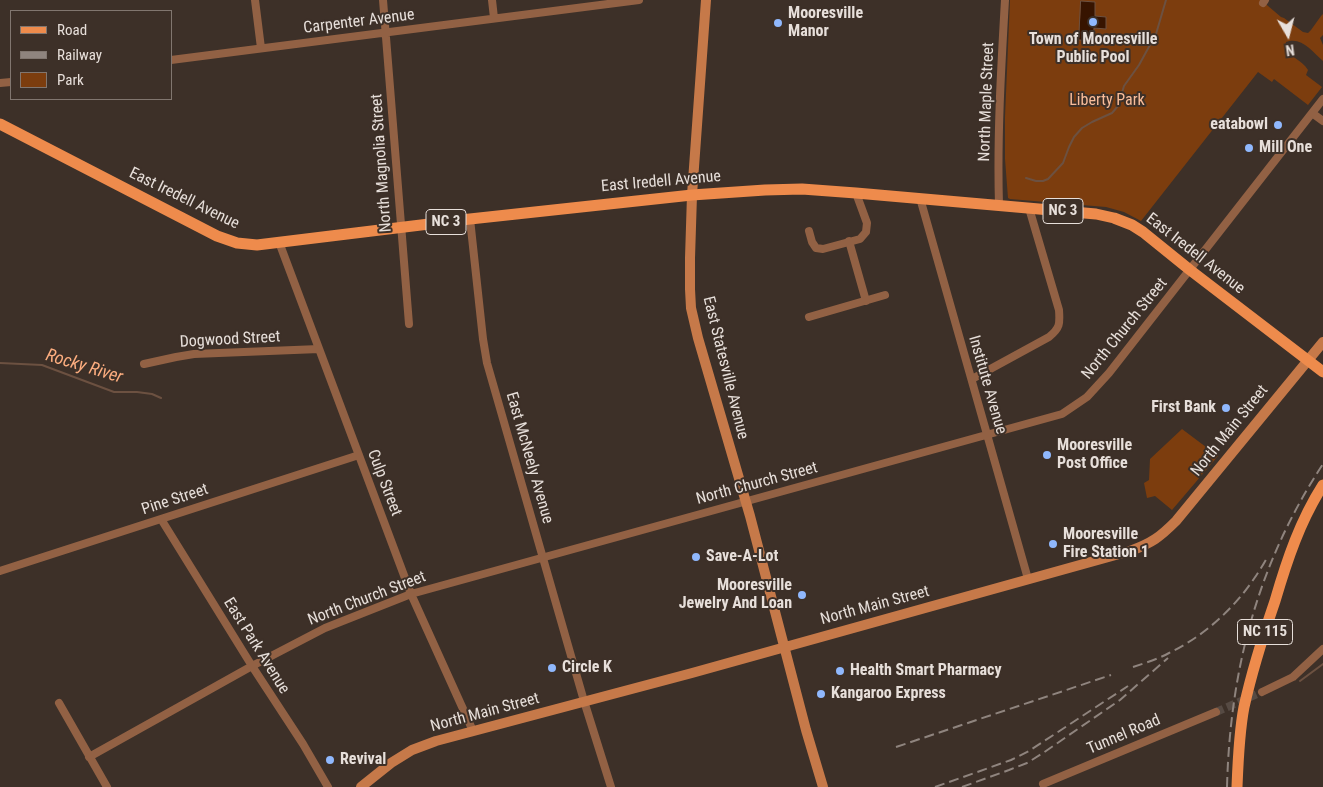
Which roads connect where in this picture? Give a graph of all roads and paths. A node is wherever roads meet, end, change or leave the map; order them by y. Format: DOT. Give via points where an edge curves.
graph roads {
  1 [pos="255,0"];
  2 [pos="383,0"];
  3 [pos="492,0"];
  4 [pos="639,0"];
  5 [pos="706,0"];
  6 [pos="1005,0"];
  7 [pos="494,18"];
  8 [pos="386,32"];
  9 [pos="261,48"];
  10 [pos="172,60"];
  11 [pos="1323,99"];
  12 [pos="1312,113"];
  13 [pos="1323,121"];
  14 [pos="0,124"];
  15 [pos="856,193"];
  16 [pos="692,195"];
  17 [pos="920,198"];
  18 [pos="999,205"];
  19 [pos="1029,208"];
  20 [pos="470,219"];
  21 [pos="400,227"];
  22 [pos="809,231"];
  23 [pos="279,242"];
  24 [pos="849,242"];
  25 [pos="1190,270"];
  26 [pos="885,295"];
  27 [pos="866,301"];
  28 [pos="809,316"];
  29 [pos="409,324"];
  30 [pos="1323,342"];
  31 [pos="319,349"];
  32 [pos="1308,360"];
  33 [pos="144,364"];
  34 [pos="1323,372"];
  35 [pos="972,379"];
  36 [pos="987,435"];
  37 [pos="359,455"];
  38 [pos="1323,485"];
  39 [pos="746,502"];
  40 [pos="161,519"];
  41 [pos="543,557"];
  42 [pos="0,571"];
  43 [pos="1028,579"];
  44 [pos="412,594"];
  45 [pos="785,646"];
  46 [pos="1323,650"];
  47 [pos="252,666"];
  48 [pos="1262,692"];
  49 [pos="584,701"];
  50 [pos="59,703"];
  51 [pos="1216,712"];
  52 [pos="473,731"];
  53 [pos="89,756"];
  54 [pos="1040,775"];
  55 [pos="1044,786"];
  56 [pos="107,787"];
  57 [pos="328,787"];
  58 [pos="361,787"];
  59 [pos="611,787"];
  60 [pos="823,787"];
  61 [pos="1237,787"];
  1 -- 9 [label="street"];
  2 -- 8 [label="street, North Magnolia Street"];
  3 -- 7 [label="street"];
  4 -- 7 [label="street, Carpenter Avenue"];
  5 -- 16 [label="main road, East Statesville Avenue"];
  6 -- 18 [label="street, North Maple Street" via="999,109"];
  7 -- 8 [label="street, Carpenter Avenue"];
  8 -- 9 [label="street, Carpenter Avenue"];
  8 -- 21 [label="street, North Magnolia Street"];
  9 -- 10 [label="street, Carpenter Avenue"];
  11 -- 12 [label="street, North Church Street"];
  12 -- 13 [label="street"];
  12 -- 25 [label="street, North Church Street"];
  14 -- 23 [label="main road, East Iredell Avenue / NC 3" via="217,236 257,245"];
  15 -- 16 [label="main road, East Iredell Avenue / NC 3" via="802,189"];
  15 -- 17 [label="main road, East Iredell Avenue / NC 3"];
  15 -- 24 [label="street" via="867,223 866,232"];
  16 -- 20 [label="main road, East Iredell Avenue / NC 3"];
  16 -- 39 [label="main road, East Statesville Avenue" via="691,308"];
  17 -- 18 [label="main road, East Iredell Avenue / NC 3"];
  17 -- 35 [label="street, Institute Avenue"];
  18 -- 19 [label="main road, East Iredell Avenue / NC 3"];
  19 -- 25 [label="main road, East Iredell Avenue / NC 3" via="1114,218 1143,232"];
  19 -- 35 [label="street" via="1060,323 1050,337"];
  20 -- 21 [label="main road, East Iredell Avenue / NC 3"];
  20 -- 41 [label="street, East McNeely Avenue" via="487,363"];
  21 -- 23 [label="main road, East Iredell Avenue / NC 3"];
  21 -- 29 [label="street, North Magnolia Street"];
  22 -- 24 [label="street" via="816,248"];
  23 -- 31 [label="street, Culp Street"];
  24 -- 27 [label="street"];
  25 -- 32 [label="main road, East Iredell Avenue / NC 3"];
  25 -- 36 [label="street, North Church Street" via="1087,397 1062,414"];
  26 -- 27 [label="street"];
  27 -- 28 [label="street"];
  30 -- 32 [label="main road, North Main Street"];
  31 -- 33 [label="street, Dogwood Street" via="194,354"];
  31 -- 37 [label="street, Culp Street"];
  32 -- 34 [label="main road, NC 3"];
  32 -- 43 [label="main road, North Main Street" via="1163,534 1148,545"];
  35 -- 36 [label="street, Institute Avenue"];
  36 -- 39 [label="street, North Church Street"];
  36 -- 43 [label="street, Institute Avenue"];
  37 -- 40 [label="street, Pine Street"];
  37 -- 44 [label="street, Culp Street"];
  38 -- 61 [label="main road, NC 115" via="1292,547 1259,651 1244,708"];
  39 -- 41 [label="street, North Church Street"];
  39 -- 45 [label="main road, East Statesville Avenue"];
  40 -- 42 [label="street, Pine Street"];
  40 -- 47 [label="street, East Park Avenue"];
  41 -- 44 [label="street, North Church Street"];
  41 -- 49 [label="street, East McNeely Avenue"];
  43 -- 45 [label="main road, North Main Street"];
  44 -- 47 [label="street, North Church Street" via="325,628"];
  44 -- 52 [label="street, Culp Street"];
  45 -- 49 [label="main road, North Main Street"];
  45 -- 60 [label="main road, East Statesville Avenue"];
  46 -- 48 [label="street" via="1293,677"];
  47 -- 53 [label="street, North Church Street"];
  47 -- 57 [label="street, East Park Avenue"];
  49 -- 52 [label="main road, North Main Street"];
  49 -- 59 [label="street, East McNeely Avenue"];
  50 -- 53 [label="street"];
  51 -- 55 [label="street, Tunnel Road"];
  52 -- 58 [label="main road, North Main Street" via="412,750"];
  53 -- 56 [label="street"];
  54 -- 55 [label="street"];
}
